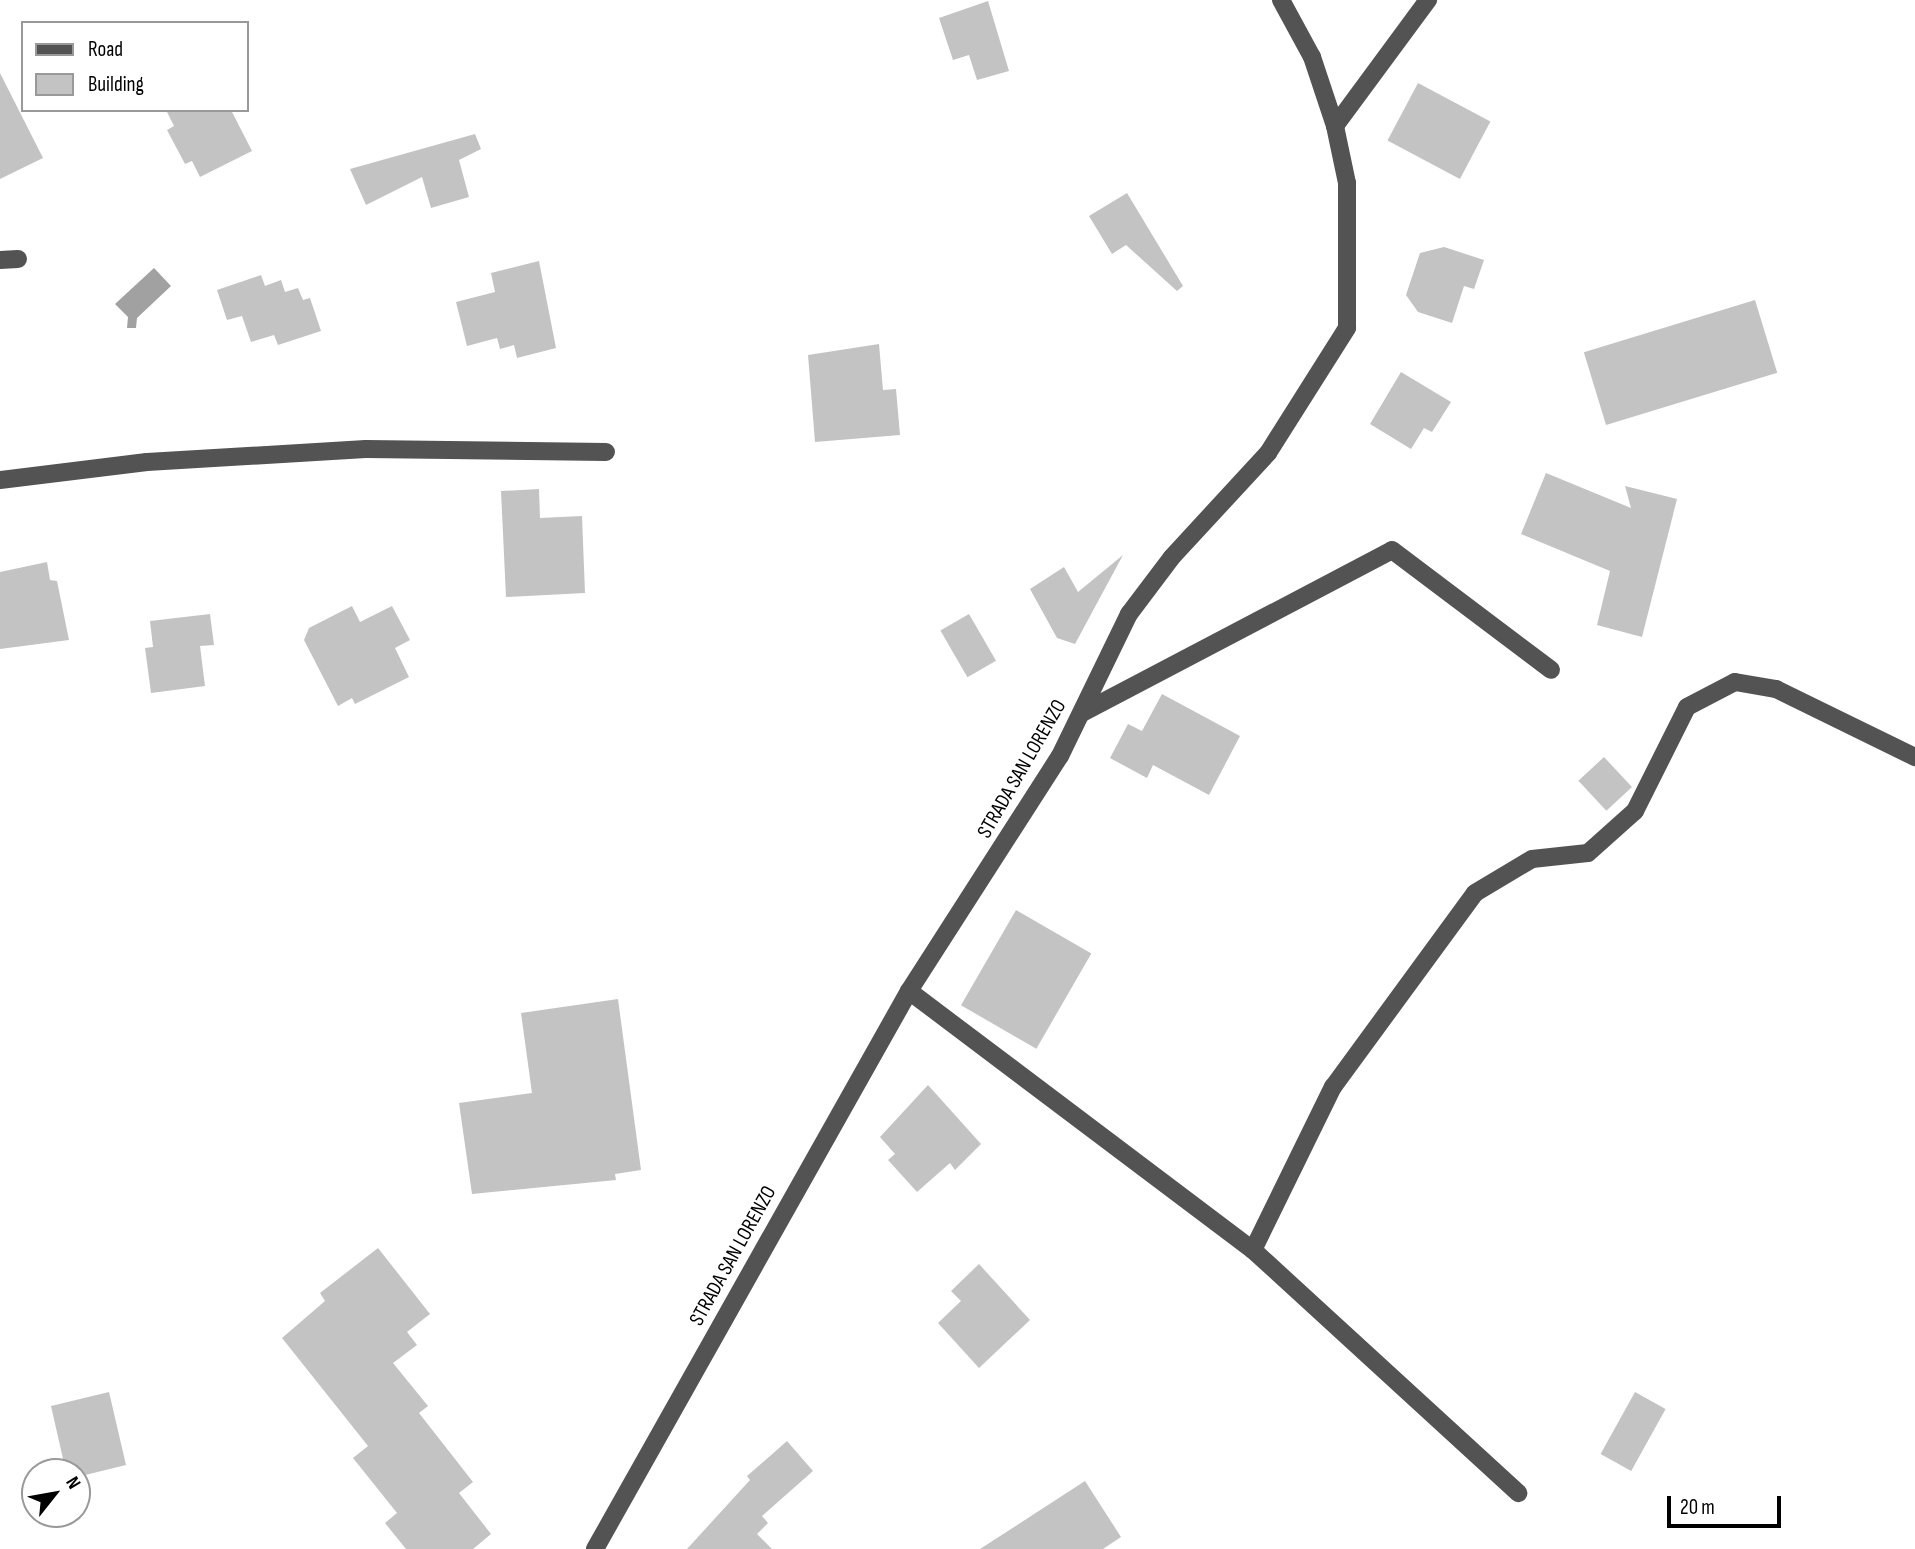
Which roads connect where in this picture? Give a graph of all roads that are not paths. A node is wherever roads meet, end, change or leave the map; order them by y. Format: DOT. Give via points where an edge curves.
graph roads {
  1 [pos="1281,0"];
  2 [pos="1428,0"];
  3 [pos="1335,126"];
  4 [pos="606,452"];
  5 [pos="0,480"];
  6 [pos="1551,670"];
  7 [pos="1082,713"];
  8 [pos="1915,757"];
  9 [pos="909,991"];
  10 [pos="1253,1250"];
  11 [pos="1518,1493"];
  12 [pos="595,1549"];
  1 -- 3 [label="street, STRADA SAN LORENZO" via="1312,57"];
  2 -- 3 [label="street"];
  3 -- 7 [label="street, STRADA SAN LORENZO" via="1347,183 1347,328 1268,453 1172,557 1129,614"];
  4 -- 5 [label="street" via="366,449 147,462"];
  6 -- 7 [label="street" via="1392,550"];
  7 -- 9 [label="street, STRADA SAN LORENZO" via="1012,835"];
  8 -- 10 [label="street" via="1776,689 1735,682 1687,707 1635,810 1588,853 1532,859 1475,893 1334,1087"];
  9 -- 10 [label="street"];
  9 -- 12 [label="street, STRADA SAN LORENZO"];
  10 -- 11 [label="street"];
}
